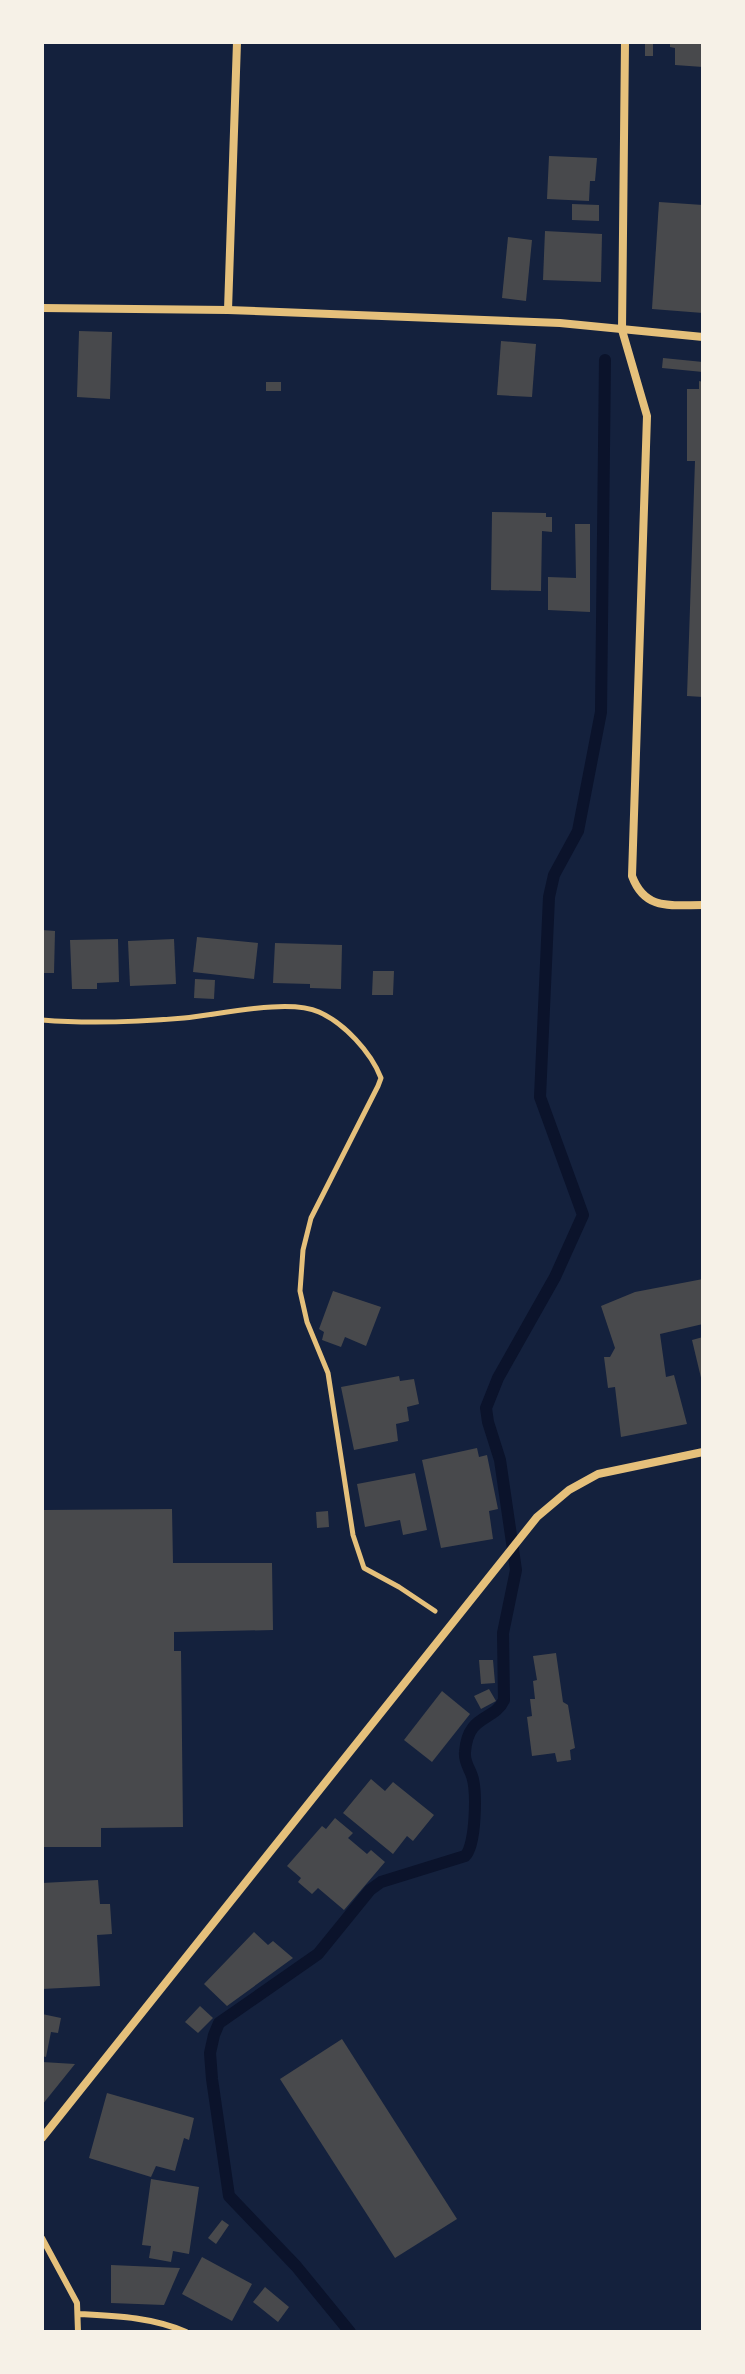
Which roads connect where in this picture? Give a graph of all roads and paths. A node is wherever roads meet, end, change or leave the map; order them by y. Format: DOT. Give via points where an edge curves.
graph roads {
  1 [pos="237,42"];
  2 [pos="625,42"];
  3 [pos="42,308"];
  4 [pos="228,310"];
  5 [pos="622,330"];
  6 [pos="703,337"];
  7 [pos="703,905"];
  8 [pos="42,1020"];
  9 [pos="703,1452"];
  10 [pos="453,1623"];
  11 [pos="42,2138"];
  12 [pos="42,2238"];
  13 [pos="78,2314"];
  14 [pos="78,2332"];
  15 [pos="186,2332"];
  1 -- 4 [label="street"];
  2 -- 5 [label="street"];
  3 -- 4 [label="street"];
  4 -- 5 [label="street"];
  5 -- 6 [label="street"];
  5 -- 7 [label="street" via="647,416 632,876 651,901"];
  8 -- 10 [label="path" via="181,1018 287,1006 318,1011 345,1030 375,1063 381,1078 378,1086 311,1218 300,1291 328,1373 353,1535 364,1568"];
  9 -- 10 [label="street" via="598,1474 569,1490 537,1517"];
  10 -- 11 [label="street"];
  12 -- 13 [label="lane"];
  13 -- 14 [label="lane"];
  13 -- 15 [label="lane" via="133,2317"];
}
